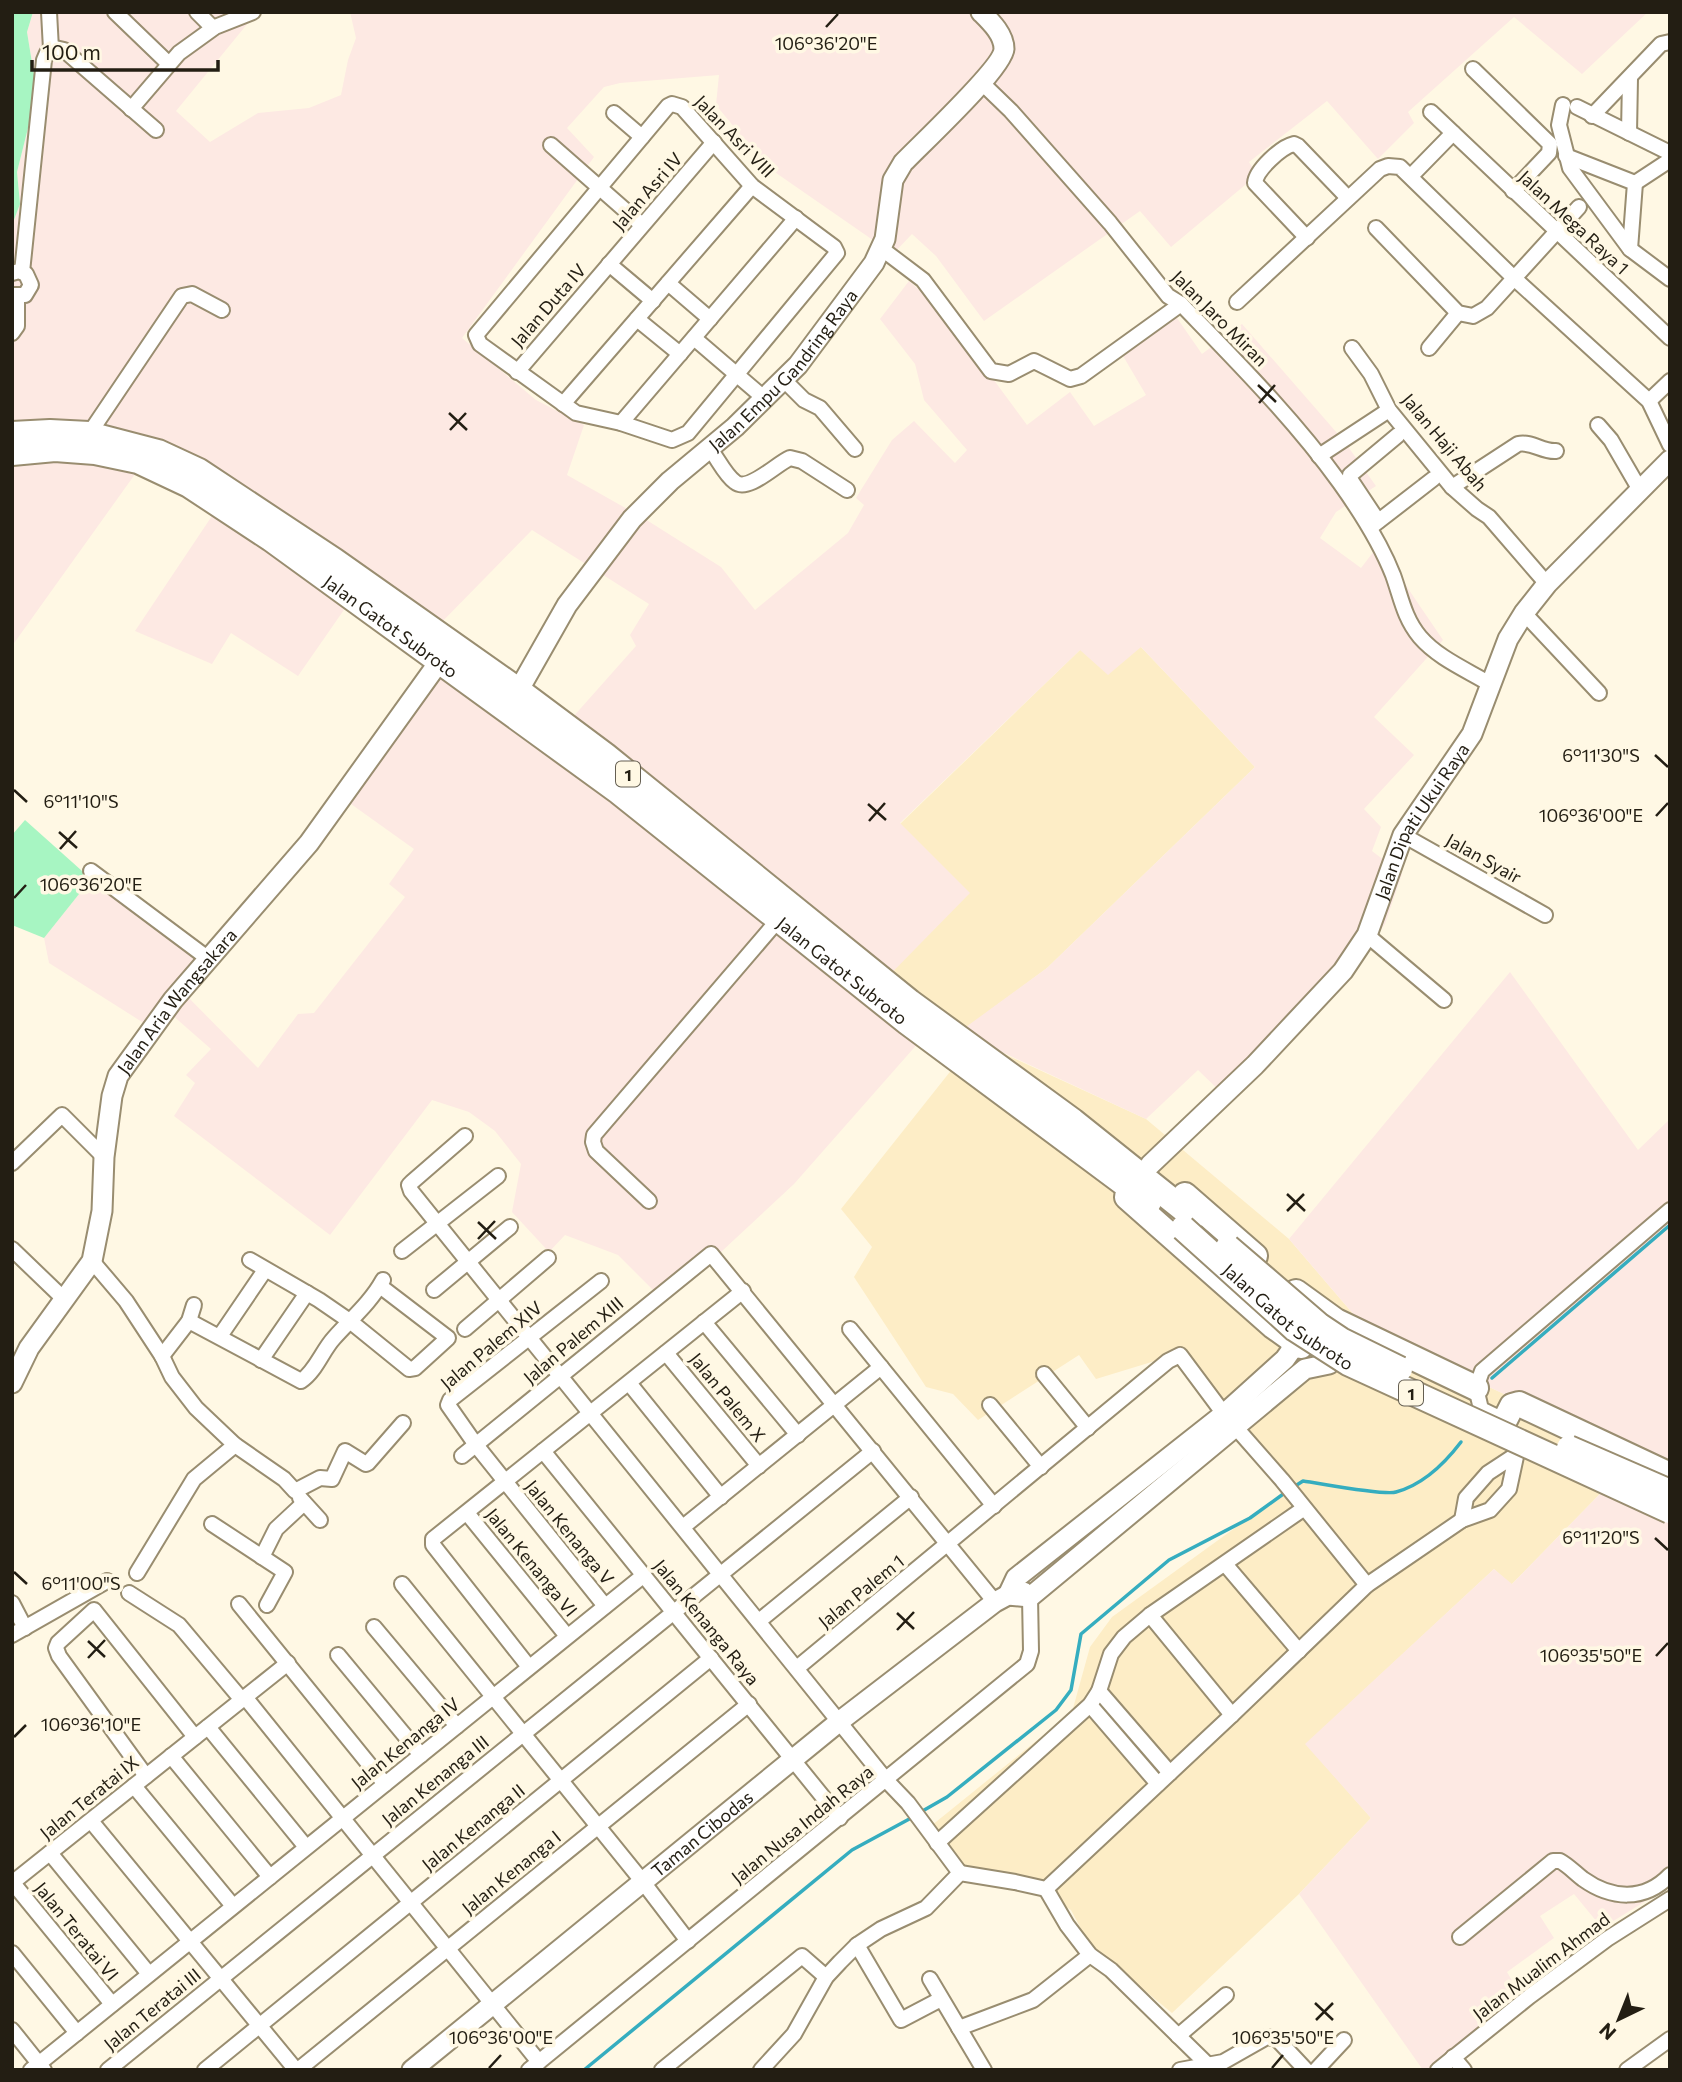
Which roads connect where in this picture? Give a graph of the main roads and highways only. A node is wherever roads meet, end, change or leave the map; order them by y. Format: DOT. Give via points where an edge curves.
graph roads {
  1 [pos="12,434"];
  2 [pos="12,453"];
  3 [pos="194,478"];
  4 [pos="512,700"];
  5 [pos="1106,1158"];
  6 [pos="1188,1223"];
  7 [pos="1451,1420"];
  8 [pos="1505,1420"];
  9 [pos="1670,1475"];
  10 [pos="1670,1492"];
  11 [pos="1670,1511"];
  12 [pos="1670,1525"];
  1 -- 3 [label="highway, Jalan Gatot Subroto / 1" via="89,434 158,452"];
  2 -- 3 [label="highway, Jalan Gatot Subroto / 1" via="95,452"];
  3 -- 4 [label="highway, Jalan Gatot Subroto / 1" via="335,561"];
  3 -- 4 [label="highway, Jalan Gatot Subroto / 1" via="439,662"];
  4 -- 5 [label="highway, Jalan Gatot Subroto / 1" via="907,1023"];
  4 -- 5 [label="highway, Jalan Gatot Subroto / 1" via="605,755"];
  5 -- 6 [label="highway, Jalan Gatot Subroto / 1"];
  5 -- 7 [label="highway" via="1126,1196 1273,1326 1329,1364"];
  5 -- 7 [label="highway" via="1150,1164 1313,1306 1478,1399 1474,1420"];
  6 -- 10 [label="highway, Jalan Gatot Subroto / 1, bridge" via="1341,1340"];
  6 -- 11 [label="highway, Jalan Gatot Subroto / 1, bridge" via="1295,1329 1348,1363"];
  7 -- 12 [label="highway"];
  8 -- 9 [label="highway" via="1512,1406 1519,1404"];
}
